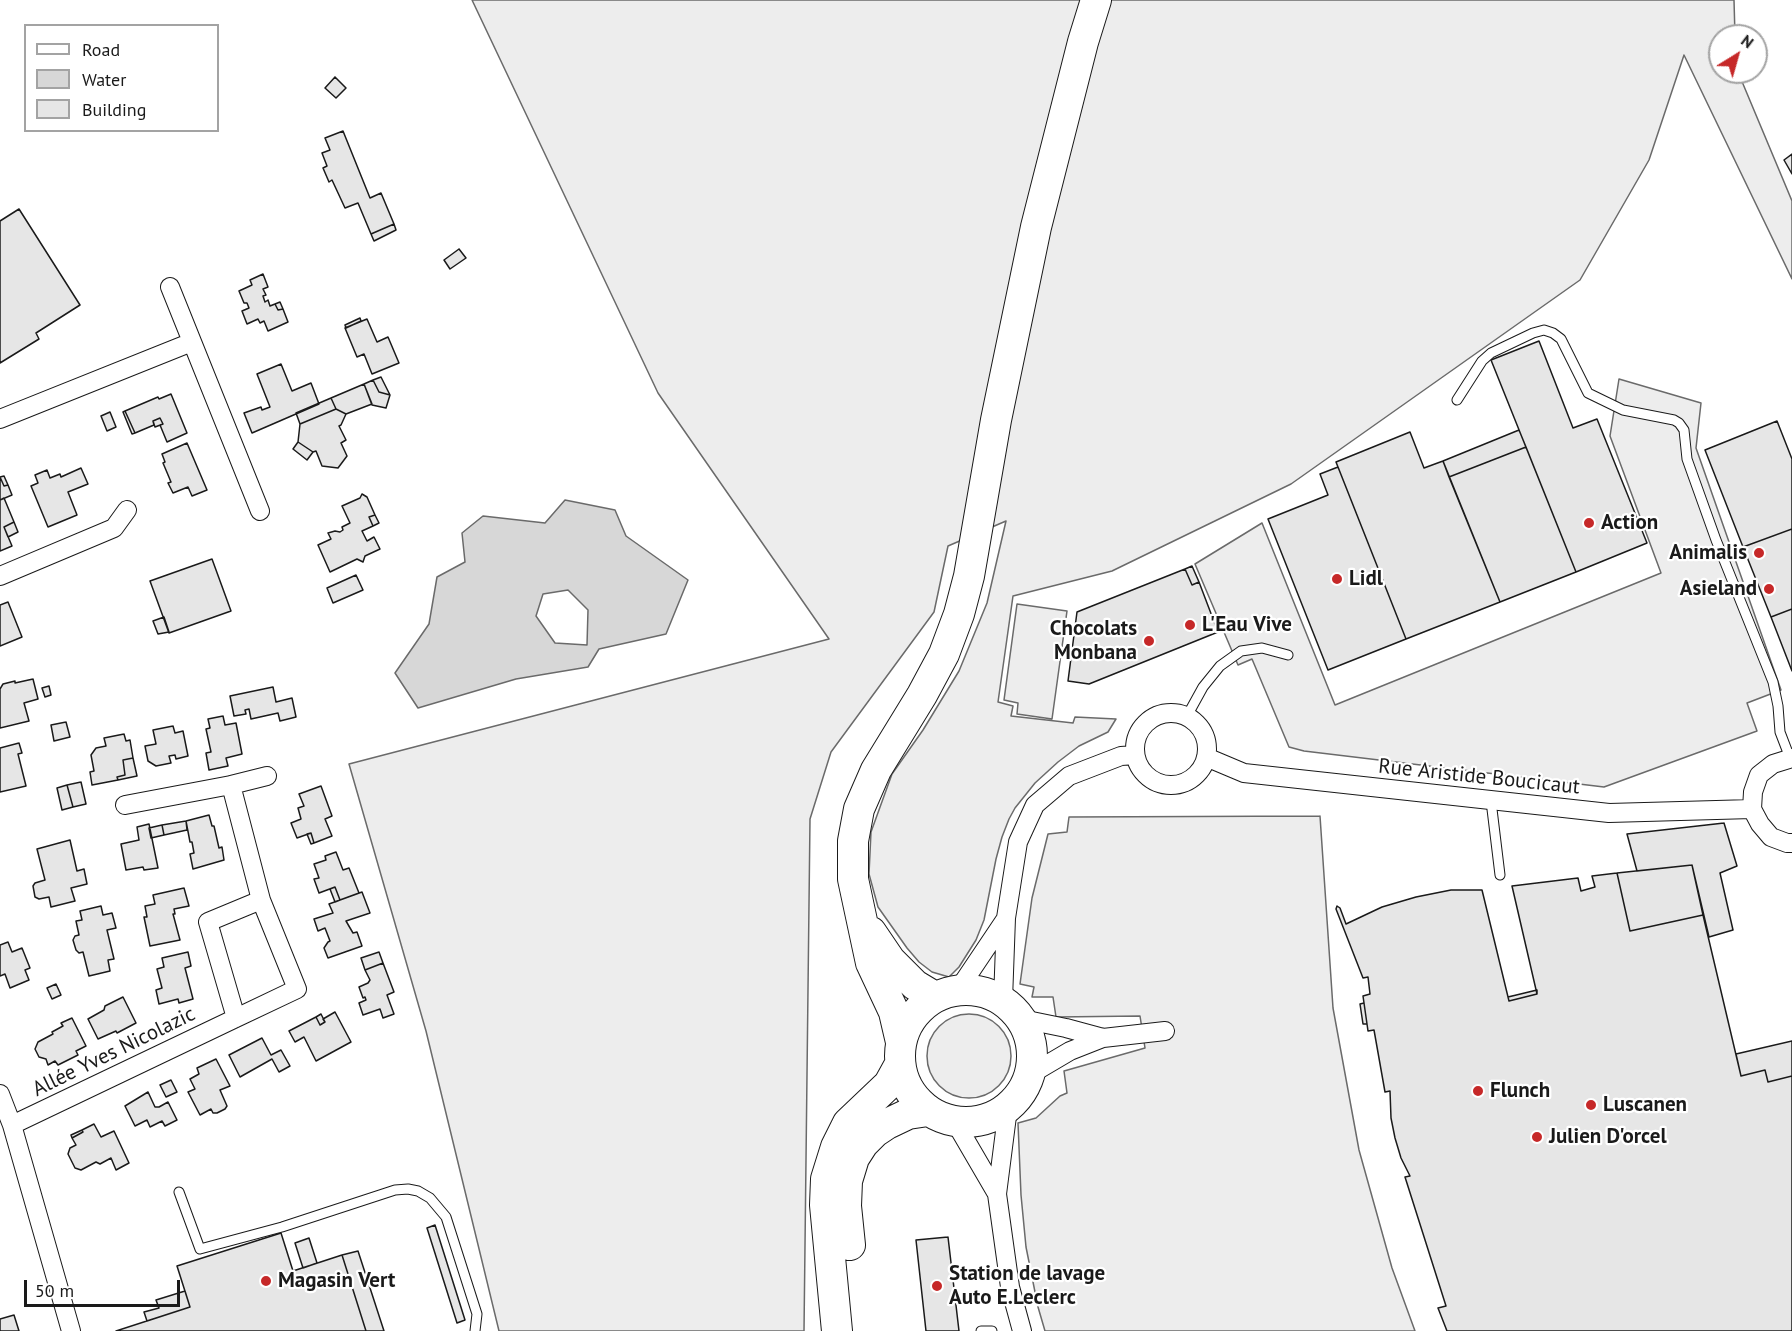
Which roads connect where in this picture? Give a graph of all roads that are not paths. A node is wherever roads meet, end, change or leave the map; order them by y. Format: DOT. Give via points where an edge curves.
graph roads {
  1 [pos="1096,0"];
  2 [pos="170,287"];
  3 [pos="192,342"];
  4 [pos="1457,400"];
  5 [pos="0,419"];
  6 [pos="127,510"];
  7 [pos="260,512"];
  8 [pos="0,576"];
  9 [pos="1288,655"];
  10 [pos="1186,716"];
  11 [pos="1135,754"];
  12 [pos="1206,757"];
  13 [pos="1791,758"];
  14 [pos="267,776"];
  15 [pos="231,785"];
  16 [pos="1491,801"];
  17 [pos="125,805"];
  18 [pos="1752,809"];
  19 [pos="1792,843"];
  20 [pos="1500,875"];
  21 [pos="261,900"];
  22 [pos="1006,918"];
  23 [pos="864,922"];
  24 [pos="947,994"];
  25 [pos="1012,1010"];
  26 [pos="236,1018"];
  27 [pos="1165,1031"];
  28 [pos="1103,1038"];
  29 [pos="900,1053"];
  30 [pos="1031,1074"];
  31 [pos="0,1094"];
  32 [pos="1008,1108"];
  33 [pos="942,1116"];
  34 [pos="12,1125"];
  35 [pos="179,1191"];
  36 [pos="997,1194"];
  37 [pos="71,1331"];
  38 [pos="475,1331"];
  39 [pos="837,1331"];
  40 [pos="858,1331"];
  41 [pos="981,1331"];
  42 [pos="992,1331"];
  43 [pos="1022,1331"];
  1 -- 23 [label="main road" via="1036,227 959,614 944,654 876,770 860,809 853,842 854,879"];
  2 -- 3 [label="street"];
  3 -- 5 [label="street"];
  3 -- 7 [label="street"];
  4 -- 13 [label="lane" via="1491,353 1544,330 1561,339 1588,393 1623,410 1679,423 1684,430 1687,459 1716,540 1773,682 1780,732"];
  6 -- 8 [label="street" via="114,528"];
  9 -- 10 [label="lane" via="1262,648 1241,651 1220,666"];
  10 -- 11 [label="street" via="1155,716 1140,730"];
  10 -- 12 [label="street" via="1203,733"];
  11 -- 12 [label="street" via="1144,773 1172,785 1194,777"];
  11 -- 22 [label="street" via="1069,776 1035,806 1018,842"];
  12 -- 16 [label="street, Rue Aristide Boucicaut" via="1244,773"];
  13 -- 18 [label="street" via="1773,764 1760,775"];
  14 -- 15 [label="street"];
  15 -- 17 [label="street"];
  15 -- 21 [label="street"];
  16 -- 18 [label="street, Rue Aristide Boucicaut" via="1609,813"];
  16 -- 20 [label="lane"];
  18 -- 19 [label="street" via="1771,837"];
  21 -- 26 [label="street" via="208,922"];
  21 -- 26 [label="street, Allée Yves Nicolazic" via="297,989"];
  22 -- 24 [label="street"];
  22 -- 25 [label="street"];
  23 -- 24 [label="main road" via="890,960 915,985"];
  23 -- 29 [label="main road" via="871,963 894,1012"];
  24 -- 25 [label="main road" via="981,991"];
  24 -- 29 [label="main road" via="919,1009 908,1024"];
  25 -- 28 [label="street"];
  25 -- 30 [label="main road" via="1030,1036"];
  26 -- 34 [label="street, Allée Yves Nicolazic"];
  27 -- 28 [label="street"];
  28 -- 30 [label="street" via="1070,1051"];
  29 -- 33 [label="main road" via="909,1090"];
  29 -- 39 [label="main road" via="889,1084 848,1123 826,1179"];
  30 -- 32 [label="main road" via="1022,1093"];
  31 -- 34 [label="street"];
  32 -- 33 [label="main road" via="974,1123"];
  32 -- 36 [label="street"];
  33 -- 36 [label="street"];
  33 -- 40 [label="main road" via="908,1114 887,1124 863,1144 854,1158 847,1181 846,1206"];
  34 -- 37 [label="street"];
  35 -- 38 [label="lane" via="200,1249 395,1190 418,1191 439,1206 446,1217 477,1314"];
  36 -- 43 [label="street" via="1010,1287"];
  41 -- 42 [label="lane"];
}
